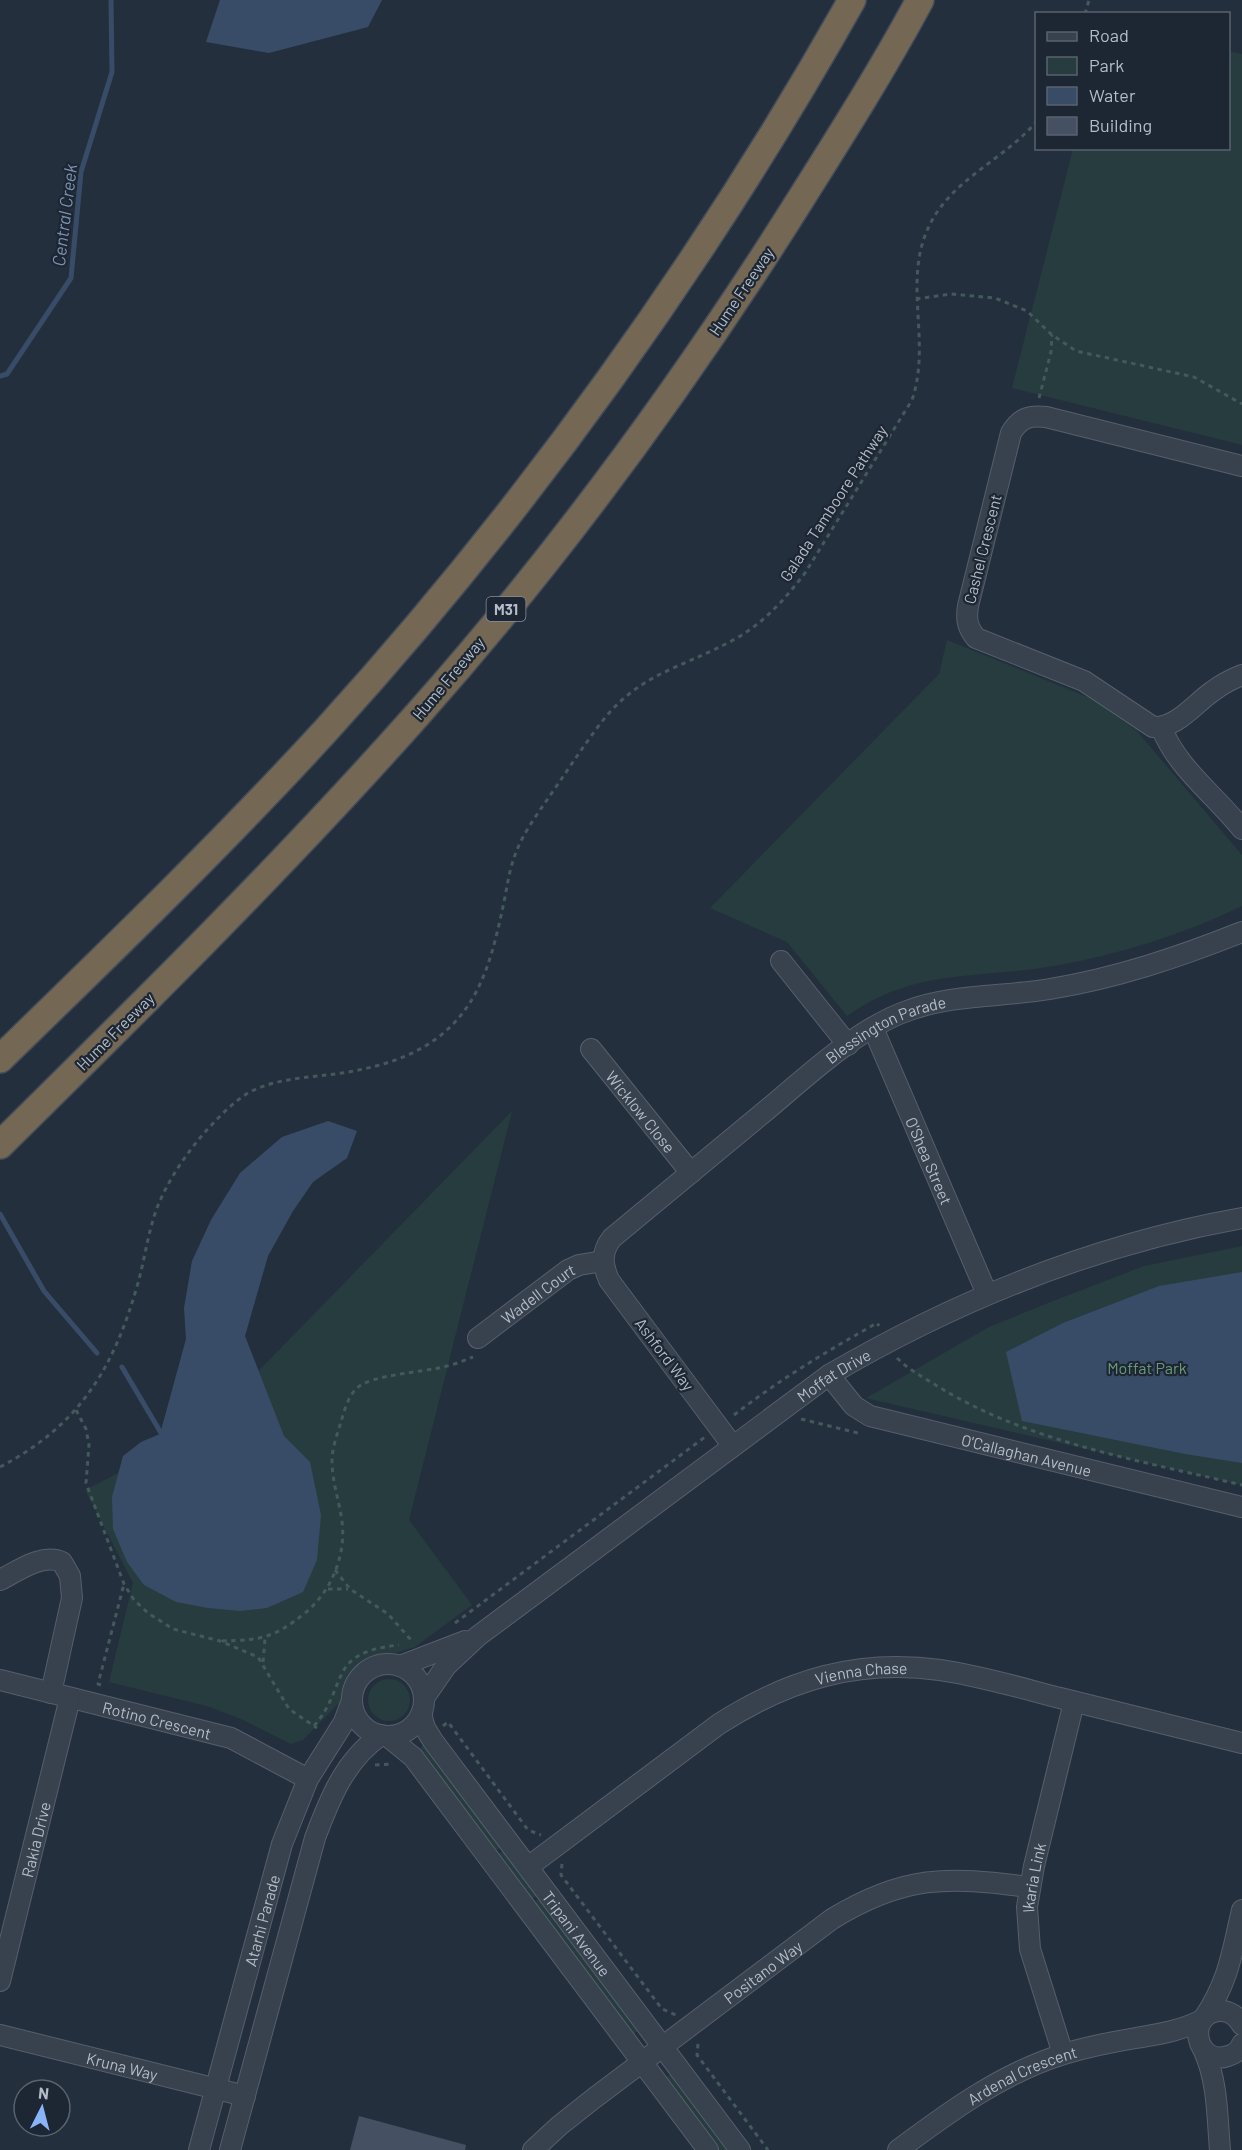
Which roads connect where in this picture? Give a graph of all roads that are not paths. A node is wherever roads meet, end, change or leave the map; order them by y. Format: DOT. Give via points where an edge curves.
graph roads {
  1 [pos="852,0"];
  2 [pos="920,0"];
  3 [pos="1242,466"];
  4 [pos="1242,675"];
  5 [pos="1161,728"];
  6 [pos="1242,829"];
  7 [pos="1242,932"];
  8 [pos="782,961"];
  9 [pos="873,1028"];
  10 [pos="848,1045"];
  11 [pos="591,1049"];
  12 [pos="0,1059"];
  13 [pos="0,1145"];
  14 [pos="691,1173"];
  15 [pos="1242,1218"];
  16 [pos="603,1261"];
  17 [pos="987,1294"];
  18 [pos="478,1346"];
  19 [pos="829,1375"];
  20 [pos="732,1445"];
  21 [pos="1242,1507"];
  22 [pos="0,1580"];
  23 [pos="478,1636"];
  24 [pos="400,1666"];
  25 [pos="0,1680"];
  26 [pos="51,1693"];
  27 [pos="70,1698"];
  28 [pos="352,1700"];
  29 [pos="1074,1702"];
  30 [pos="423,1706"];
  31 [pos="384,1736"];
  32 [pos="1242,1743"];
  33 [pos="308,1779"];
  34 [pos="528,1867"];
  35 [pos="1029,1887"];
  36 [pos="1242,1910"];
  37 [pos="8,1918"];
  38 [pos="1227,1974"];
  39 [pos="0,1982"];
  40 [pos="1203,2019"];
  41 [pos="1240,2021"];
  42 [pos="0,2035"];
  43 [pos="1162,2035"];
  44 [pos="662,2046"];
  45 [pos="1239,2049"];
  46 [pos="1203,2050"];
  47 [pos="1063,2054"];
  48 [pos="642,2061"];
  49 [pos="216,2087"];
  50 [pos="1217,2093"];
  51 [pos="245,2096"];
  52 [pos="199,2150"];
  53 [pos="230,2150"];
  54 [pos="533,2150"];
  55 [pos="708,2150"];
  56 [pos="740,2150"];
  57 [pos="898,2150"];
  58 [pos="1220,2150"];
  1 -- 12 [label="highway" via="733,198 635,343 535,479 432,608 329,727 197,867"];
  2 -- 13 [label="highway, Hume Freeway / M31" via="760,263 670,396 520,593 420,712 318,824"];
  3 -- 5 [label="street, Cashel Crescent" via="1046,417 1029,416 1011,433 968,606 969,630 987,644 1084,681 1144,722"];
  4 -- 5 [label="street"];
  5 -- 6 [label="street" via="1180,762"];
  7 -- 9 [label="street, Blessington Parade" via="1132,972 1033,992 930,1003"];
  8 -- 10 [label="street"];
  9 -- 10 [label="street, Blessington Parade"];
  9 -- 17 [label="street, O'Shea Street"];
  10 -- 14 [label="street, Blessington Parade"];
  11 -- 14 [label="street, Wicklow Close"];
  14 -- 16 [label="street, Blessington Parade" via="612,1238"];
  15 -- 17 [label="street, Moffat Drive" via="1165,1234"];
  16 -- 18 [label="street, Wadell Court" via="568,1270"];
  16 -- 20 [label="street, Ashford Way" via="609,1280"];
  17 -- 19 [label="street, Moffat Drive"];
  19 -- 20 [label="street, Moffat Drive"];
  19 -- 21 [label="street, O'Callaghan Avenue" via="854,1406 870,1416"];
  20 -- 23 [label="street, Moffat Drive"];
  22 -- 26 [label="street" via="48,1559 62,1562 70,1576 70,1608"];
  23 -- 24 [label="street, Moffat Drive"];
  23 -- 30 [label="street, Moffat Drive" via="438,1675"];
  24 -- 28 [label="street" via="389,1664 367,1671 359,1678"];
  24 -- 30 [label="street" via="417,1678"];
  25 -- 26 [label="street, Rotino Crescent"];
  26 -- 27 [label="street, Rotino Crescent"];
  27 -- 33 [label="street, Rotino Crescent" via="231,1738"];
  27 -- 37 [label="street, Rakia Drive"];
  28 -- 31 [label="street" via="360,1722 369,1731"];
  28 -- 33 [label="street, Atarhi Parade" via="344,1722"];
  29 -- 32 [label="street, Vienna Chase"];
  29 -- 34 [label="street, Vienna Chase" via="942,1670 913,1667 850,1670 814,1677 768,1695 719,1724"];
  29 -- 35 [label="street, Ikaria Link"];
  30 -- 31 [label="street" via="416,1723 408,1730"];
  30 -- 34 [label="street, Tripani Avenue" via="425,1728 433,1741"];
  31 -- 48 [label="street, Tripani Avenue" via="413,1756"];
  31 -- 51 [label="street, Atarhi Parade" via="365,1746 347,1769 321,1821 306,1864"];
  33 -- 49 [label="street, Atarhi Parade" via="282,1844"];
  34 -- 44 [label="street, Tripani Avenue"];
  35 -- 44 [label="street, Positano Way" via="943,1880 872,1897 832,1919"];
  35 -- 47 [label="street, Ikaria Link" via="1030,1949"];
  36 -- 38 [label="street"];
  37 -- 39 [label="street, Rakia Drive"];
  38 -- 40 [label="street"];
  38 -- 41 [label="street"];
  40 -- 41 [label="street, Ardenal Crescent" via="1224,2011"];
  40 -- 43 [label="street, Ardenal Crescent"];
  40 -- 46 [label="street" via="1197,2035"];
  42 -- 49 [label="street, Kruna Way"];
  43 -- 46 [label="street, Ardenal Crescent"];
  43 -- 47 [label="street, Ardenal Crescent"];
  44 -- 48 [label="street, Positano Way"];
  44 -- 56 [label="street, Tripani Avenue"];
  45 -- 46 [label="street, Ardenal Crescent" via="1218,2058"];
  45 -- 50 [label="street" via="1225,2068"];
  46 -- 50 [label="street"];
  47 -- 57 [label="street, Ardenal Crescent" via="979,2093"];
  48 -- 54 [label="street, Positano Way"];
  48 -- 55 [label="street, Tripani Avenue"];
  49 -- 51 [label="street, Kruna Way"];
  49 -- 52 [label="street, Atarhi Parade"];
  50 -- 58 [label="street"];
  51 -- 53 [label="street, Atarhi Parade"];
}
